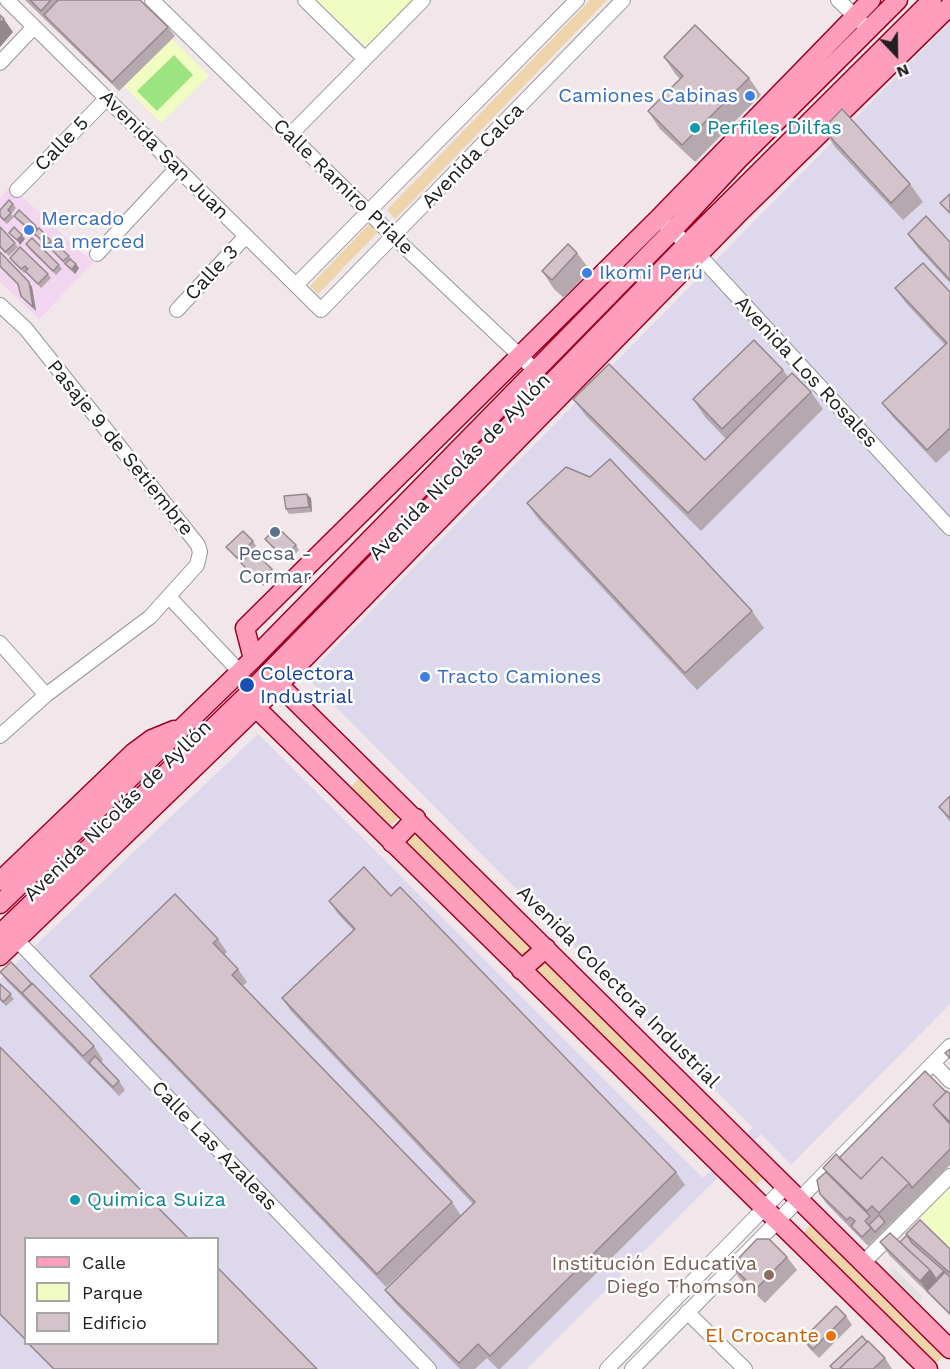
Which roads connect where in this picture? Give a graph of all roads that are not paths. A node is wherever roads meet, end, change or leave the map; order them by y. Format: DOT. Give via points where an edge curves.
graph roads {
  1 [pos="7,0"];
  2 [pos="153,0"];
  3 [pos="305,0"];
  4 [pos="423,0"];
  5 [pos="577,0"];
  6 [pos="623,0"];
  7 [pos="838,0"];
  8 [pos="871,0"];
  9 [pos="898,0"];
  10 [pos="932,0"];
  11 [pos="950,6"];
  12 [pos="855,16"];
  13 [pos="34,27"];
  14 [pos="869,29"];
  15 [pos="365,59"];
  16 [pos="0,63"];
  17 [pos="107,98"];
  18 [pos="775,101"];
  19 [pos="290,135"];
  20 [pos="737,161"];
  21 [pos="177,168"];
  22 [pos="757,175"];
  23 [pos="17,190"];
  24 [pos="369,212"];
  25 [pos="740,212"];
  26 [pos="666,225"];
  27 [pos="246,236"];
  28 [pos="394,237"];
  29 [pos="693,250"];
  30 [pos="97,254"];
  31 [pos="296,285"];
  32 [pos="0,305"];
  33 [pos="177,310"];
  34 [pos="321,310"];
  35 [pos="520,355"];
  36 [pos="536,371"];
  37 [pos="950,528"];
  38 [pos="358,552"];
  39 [pos="371,568"];
  40 [pos="170,598"];
  41 [pos="0,642"];
  42 [pos="253,659"];
  43 [pos="235,677"];
  44 [pos="273,679"];
  45 [pos="46,695"];
  46 [pos="251,702"];
  47 [pos="184,725"];
  48 [pos="0,736"];
  49 [pos="416,818"];
  50 [pos="392,843"];
  51 [pos="0,881"];
  52 [pos="0,904"];
  53 [pos="6,931"];
  54 [pos="546,948"];
  55 [pos="0,956"];
  56 [pos="521,970"];
  57 [pos="950,1046"];
  58 [pos="933,1063"];
  59 [pos="950,1082"];
  60 [pos="950,1176"];
  61 [pos="793,1192"];
  62 [pos="770,1215"];
  63 [pos="863,1263"];
  64 [pos="687,1312"];
  65 [pos="950,1349"];
  66 [pos="429,1369"];
  67 [pos="607,1369"];
  68 [pos="632,1369"];
  69 [pos="745,1369"];
  70 [pos="928,1369"];
  1 -- 13 [label="street, Avenida San Juan"];
  2 -- 19 [label="street, Calle Ramiro Priale"];
  3 -- 15 [label="street"];
  4 -- 15 [label="street"];
  5 -- 24 [label="street, Avenida Calca"];
  6 -- 28 [label="street, Avenida Calca"];
  7 -- 12 [label="street"];
  8 -- 12 [label="main road, Avenida Nicolás de Ayllón"];
  9 -- 14 [label="main road, Avenida Nicolás de Ayllón"];
  10 -- 22 [label="main road, Avenida Nicolás de Ayllón"];
  11 -- 25 [label="main road, Avenida Nicolás de Ayllón"];
  12 -- 14 [label="street"];
  12 -- 18 [label="main road, Avenida Nicolás de Ayllón"];
  13 -- 16 [label="street"];
  13 -- 17 [label="street, Avenida San Juan"];
  14 -- 20 [label="main road, Avenida Nicolás de Ayllón"];
  15 -- 19 [label="street"];
  17 -- 21 [label="street, Avenida San Juan"];
  17 -- 23 [label="street, Calle 5"];
  18 -- 20 [label="main road"];
  18 -- 26 [label="main road, Avenida Nicolás de Ayllón"];
  19 -- 24 [label="street, Calle Ramiro Priale"];
  20 -- 26 [label="main road, Avenida Nicolás de Ayllón"];
  21 -- 27 [label="street, Avenida San Juan"];
  21 -- 30 [label="street"];
  22 -- 25 [label="main road"];
  22 -- 29 [label="main road, Avenida Nicolás de Ayllón"];
  24 -- 28 [label="street, Calle Ramiro Priale"];
  24 -- 31 [label="street, Avenida Calca"];
  25 -- 29 [label="main road, Avenida Nicolás de Ayllón"];
  26 -- 29 [label="street, Avenida Los Rosales"];
  26 -- 35 [label="main road, Avenida Nicolás de Ayllón"];
  26 -- 36 [label="main road, Avenida Nicolás de Ayllón"];
  27 -- 31 [label="street, Avenida San Juan"];
  27 -- 33 [label="street, Calle 3"];
  28 -- 34 [label="street, Avenida Calca"];
  28 -- 35 [label="street, Calle Ramiro Priale"];
  29 -- 37 [label="street, Avenida Los Rosales"];
  29 -- 39 [label="main road, Avenida Nicolás de Ayllón"];
  29 -- 44 [label="main road, Avenida Nicolás de Ayllón"];
  31 -- 34 [label="street, Avenida San Juan"];
  32 -- 40 [label="street, Pasaje 9 de Setiembre" via="26,329 198,545 200,560"];
  35 -- 36 [label="street, Calle Ramiro Priale"];
  35 -- 42 [label="main road, Avenida Nicolás de Ayllón" via="245,627"];
  36 -- 38 [label="main road, Avenida Nicolás de Ayllón"];
  38 -- 39 [label="main road"];
  38 -- 42 [label="main road, Avenida Nicolás de Ayllón"];
  39 -- 44 [label="main road, Avenida Nicolás de Ayllón"];
  40 -- 43 [label="street"];
  40 -- 45 [label="street, Pasaje 9 de Setiembre"];
  41 -- 45 [label="street"];
  42 -- 43 [label="main road, Avenida Nicolás de Ayllón"];
  42 -- 44 [label="main road, Avenida Colectora Industrial"];
  43 -- 46 [label="main road"];
  43 -- 47 [label="main road, Avenida Nicolás de Ayllón"];
  44 -- 46 [label="main road, Avenida Nicolás de Ayllón"];
  44 -- 49 [label="main road, Avenida Colectora Industrial"];
  45 -- 48 [label="street, Pasaje 9 de Setiembre"];
  46 -- 50 [label="main road"];
  46 -- 53 [label="main road, Avenida Nicolás de Ayllón"];
  47 -- 51 [label="main road" via="152,739 133,753"];
  47 -- 52 [label="main road, Avenida Nicolás de Ayllón"];
  49 -- 50 [label="main road"];
  49 -- 54 [label="main road, Avenida Colectora Industrial"];
  50 -- 56 [label="main road"];
  53 -- 55 [label="main road, Avenida Nicolás de Ayllón"];
  53 -- 66 [label="street, Calle Las Azaleas"];
  54 -- 56 [label="main road"];
  54 -- 61 [label="main road, Avenida Colectora Industrial"];
  56 -- 62 [label="main road"];
  57 -- 58 [label="street"];
  58 -- 59 [label="street"];
  58 -- 61 [label="street"];
  60 -- 63 [label="street"];
  61 -- 62 [label="street"];
  61 -- 63 [label="main road, Avenida Colectora Industrial"];
  62 -- 64 [label="street"];
  62 -- 67 [label="street"];
  62 -- 70 [label="main road"];
  63 -- 65 [label="main road, Avenida Colectora Industrial"];
  64 -- 68 [label="street"];
  64 -- 69 [label="street"];
}
